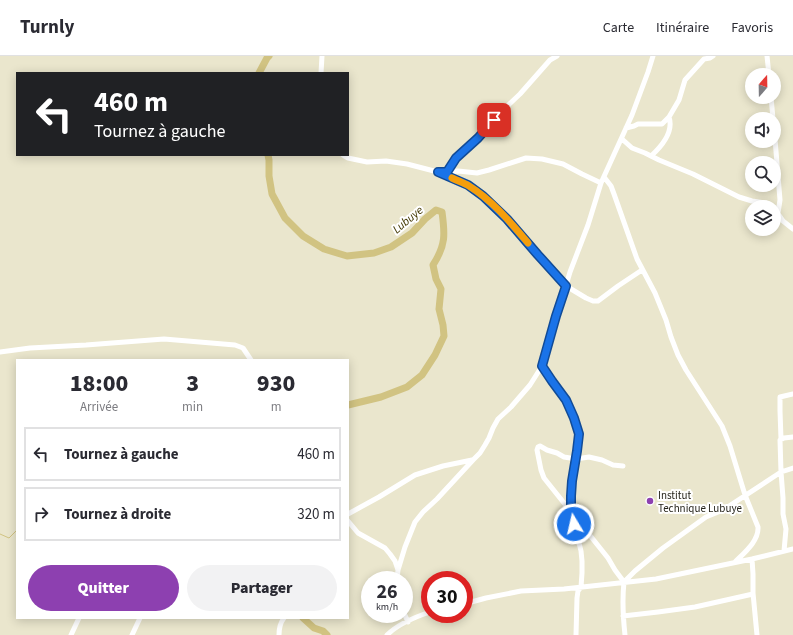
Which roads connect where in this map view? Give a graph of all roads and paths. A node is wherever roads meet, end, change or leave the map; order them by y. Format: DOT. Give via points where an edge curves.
graph roads {
  1 [pos="322,56"];
  2 [pos="557,56"];
  3 [pos="653,56"];
  4 [pos="713,56"];
  5 [pos="767,56"];
  6 [pos="768,68"];
  7 [pos="321,72"];
  8 [pos="669,117"];
  9 [pos="626,128"];
  10 [pos="622,139"];
  11 [pos="776,148"];
  12 [pos="345,156"];
  13 [pos="651,156"];
  14 [pos="438,172"];
  15 [pos="447,172"];
  16 [pos="604,177"];
  17 [pos="602,183"];
  18 [pos="749,200"];
  19 [pos="780,200"];
  20 [pos="781,218"];
  21 [pos="793,229"];
  22 [pos="642,270"];
  23 [pos="566,286"];
  24 [pos="0,352"];
  25 [pos="251,359"];
  26 [pos="542,366"];
  27 [pos="793,394"];
  28 [pos="793,438"];
  29 [pos="781,439"];
  30 [pos="576,459"];
  31 [pos="472,460"];
  32 [pos="623,466"];
  33 [pos="793,468"];
  34 [pos="781,472"];
  35 [pos="745,495"];
  36 [pos="571,512"];
  37 [pos="349,513"];
  38 [pos="349,522"];
  39 [pos="793,549"];
  40 [pos="784,551"];
  41 [pos="752,559"];
  42 [pos="735,562"];
  43 [pos="398,570"];
  44 [pos="624,582"];
  45 [pos="581,586"];
  46 [pos="753,594"];
  47 [pos="473,602"];
  48 [pos="623,616"];
  49 [pos="79,619"];
  50 [pos="140,619"];
  51 [pos="283,619"];
  52 [pos="406,623"];
  53 [pos="71,635"];
  54 [pos="132,635"];
  55 [pos="279,635"];
  56 [pos="387,635"];
  57 [pos="576,635"];
  58 [pos="625,635"];
  59 [pos="757,635"];
  1 -- 7 [label="street"];
  2 -- 15 [label="street" via="550,60 456,158"];
  3 -- 9 [label="street"];
  4 -- 8 [label="street" via="704,58 685,80"];
  5 -- 6 [label="street"];
  8 -- 9 [label="street" via="662,124 638,124"];
  8 -- 13 [label="street" via="670,132 661,148"];
  9 -- 10 [label="street"];
  10 -- 13 [label="street" via="632,148"];
  10 -- 16 [label="street"];
  11 -- 19 [label="street"];
  12 -- 14 [label="street" via="367,162 407,164"];
  13 -- 18 [label="street"];
  14 -- 15 [label="street"];
  14 -- 23 [label="street" via="468,185 483,196 507,219"];
  15 -- 17 [label="street" via="477,173 526,158 542,159 563,164"];
  16 -- 17 [label="street"];
  16 -- 22 [label="street" via="611,186"];
  17 -- 23 [label="street"];
  20 -- 21 [label="street"];
  22 -- 23 [label="street" via="598,301 586,298"];
  22 -- 35 [label="street" via="655,293 686,370 722,426"];
  23 -- 26 [label="street"];
  24 -- 25 [label="street" via="164,339 235,345 242,348"];
  26 -- 30 [label="street" via="566,400 574,418 579,434"];
  26 -- 31 [label="street" via="530,385 498,419 486,445"];
  27 -- 29 [label="street" via="780,397"];
  28 -- 29 [label="street"];
  29 -- 34 [label="street"];
  30 -- 32 [label="street" via="589,457"];
  30 -- 36 [label="street" via="571,489"];
  30 -- 36 [label="street" via="538,447 544,478"];
  31 -- 37 [label="street" via="415,475"];
  31 -- 43 [label="street" via="415,522 404,547"];
  33 -- 34 [label="street"];
  34 -- 35 [label="street"];
  34 -- 40 [label="street" via="786,529"];
  35 -- 42 [label="street" via="758,531 751,546"];
  35 -- 44 [label="street" via="723,510 706,517 663,548"];
  36 -- 44 [label="street"];
  36 -- 45 [label="street" via="581,552"];
  38 -- 43 [label="street" via="358,533 385,548"];
  39 -- 40 [label="street"];
  40 -- 41 [label="street"];
  41 -- 42 [label="street"];
  41 -- 46 [label="street"];
  42 -- 44 [label="street" via="675,575"];
  44 -- 45 [label="street"];
  44 -- 48 [label="street"];
  45 -- 47 [label="street" via="521,591"];
  45 -- 57 [label="street" via="577,598"];
  46 -- 48 [label="street" via="695,607"];
  46 -- 59 [label="street"];
  48 -- 58 [label="street"];
  49 -- 53 [label="street"];
  50 -- 54 [label="street"];
  51 -- 55 [label="street"];
  52 -- 56 [label="street"];
}
